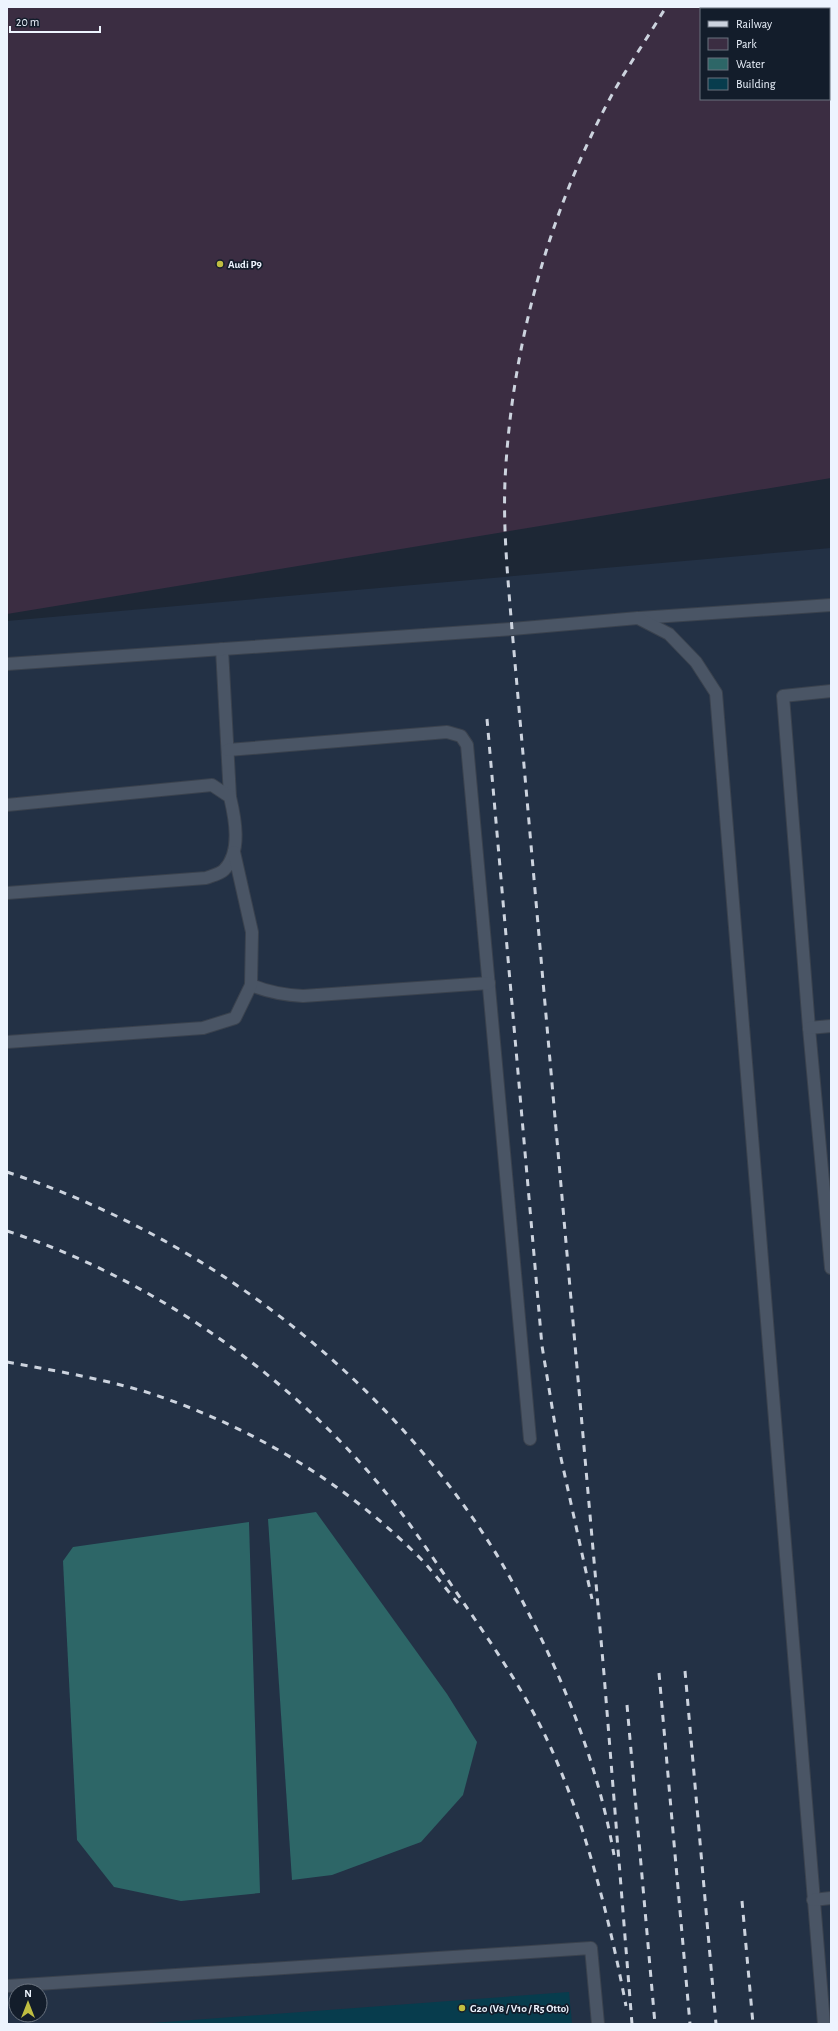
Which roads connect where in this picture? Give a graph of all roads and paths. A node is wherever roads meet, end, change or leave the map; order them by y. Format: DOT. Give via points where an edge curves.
graph roads {
  1 [pos="831,605"];
  2 [pos="638,618"];
  3 [pos="222,649"];
  4 [pos="7,664"];
  5 [pos="831,692"];
  6 [pos="228,750"];
  7 [pos="230,797"];
  8 [pos="7,805"];
  9 [pos="234,852"];
  10 [pos="7,893"];
  11 [pos="489,983"];
  12 [pos="251,985"];
  13 [pos="831,1026"];
  14 [pos="809,1028"];
  15 [pos="7,1042"];
  16 [pos="831,1268"];
  17 [pos="530,1439"];
  18 [pos="831,1898"];
  19 [pos="814,1900"];
  20 [pos="7,1986"];
  21 [pos="598,2024"];
  22 [pos="824,2024"];
  1 -- 2 [label="lane"];
  2 -- 3 [label="lane"];
  2 -- 19 [label="lane" via="669,634 696,662 716,693"];
  3 -- 4 [label="lane"];
  3 -- 6 [label="lane"];
  5 -- 14 [label="lane" via="783,696"];
  6 -- 7 [label="lane"];
  6 -- 11 [label="lane" via="447,732 461,736 469,759"];
  7 -- 8 [label="lane" via="212,785"];
  7 -- 9 [label="lane" via="236,827"];
  9 -- 10 [label="lane" via="224,870 206,878"];
  9 -- 12 [label="lane" via="252,932"];
  11 -- 12 [label="lane" via="303,996 278,994"];
  11 -- 17 [label="lane"];
  12 -- 15 [label="lane" via="235,1018 203,1028"];
  13 -- 14 [label="lane"];
  14 -- 16 [label="lane"];
  18 -- 19 [label="lane"];
  19 -- 22 [label="lane"];
  20 -- 21 [label="lane" via="591,1948"];
}
